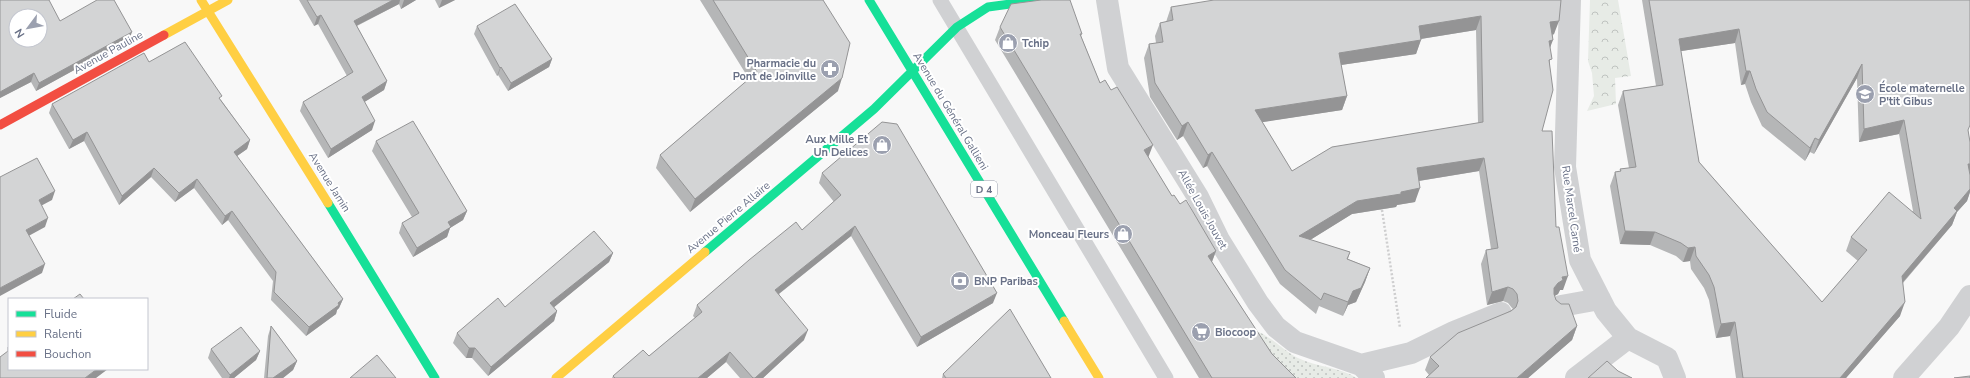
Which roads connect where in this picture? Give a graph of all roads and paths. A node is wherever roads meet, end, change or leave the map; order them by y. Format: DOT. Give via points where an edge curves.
graph roads {
  1 [pos="201,0"];
  2 [pos="228,0"];
  3 [pos="869,0"];
  4 [pos="940,0"];
  5 [pos="1040,0"];
  6 [pos="1108,0"];
  7 [pos="1570,0"];
  8 [pos="208,10"];
  9 [pos="957,27"];
  10 [pos="912,70"];
  11 [pos="0,125"];
  12 [pos="1382,210"];
  13 [pos="1970,296"];
  14 [pos="1600,299"];
  15 [pos="1561,306"];
  16 [pos="1501,313"];
  17 [pos="1628,338"];
  18 [pos="1404,355"];
  19 [pos="1368,371"];
  20 [pos="435,378"];
  21 [pos="556,378"];
  22 [pos="1099,378"];
  23 [pos="1166,378"];
  24 [pos="1576,378"];
  25 [pos="1674,378"];
  26 [pos="1904,378"];
  1 -- 8 [label="street, Avenue Jamin"];
  2 -- 8 [label="street, Avenue Pauline"];
  3 -- 10 [label="street, Avenue du Général Gallieni / D 4"];
  4 -- 9 [label="lane"];
  5 -- 9 [label="street, Avenue Pierre Allaire" via="988,7"];
  6 -- 19 [label="street, Allée Louis Jouvet" via="1118,68 1198,197 1218,240 1258,303 1276,326 1295,342"];
  7 -- 14 [label="street, Rue Marcel Carné" via="1565,167 1580,260"];
  8 -- 11 [label="street, Avenue Pauline"];
  8 -- 20 [label="street, Avenue Jamin"];
  9 -- 10 [label="street, Avenue Pierre Allaire"];
  9 -- 23 [label="lane"];
  10 -- 21 [label="street, Avenue Pierre Allaire" via="874,109"];
  10 -- 22 [label="street, Avenue du Général Gallieni / D 4"];
  12 -- 18 [label="path"];
  13 -- 26 [label="street" via="1949,327"];
  14 -- 15 [label="street"];
  14 -- 17 [label="street, Rue Marcel Carné" via="1606,311"];
  16 -- 18 [label="street, Allée Louis Jouvet"];
  17 -- 24 [label="street"];
  17 -- 25 [label="street, Rue Marcel Carné" via="1667,358"];
  18 -- 19 [label="street, Allée Louis Jouvet"];
}
